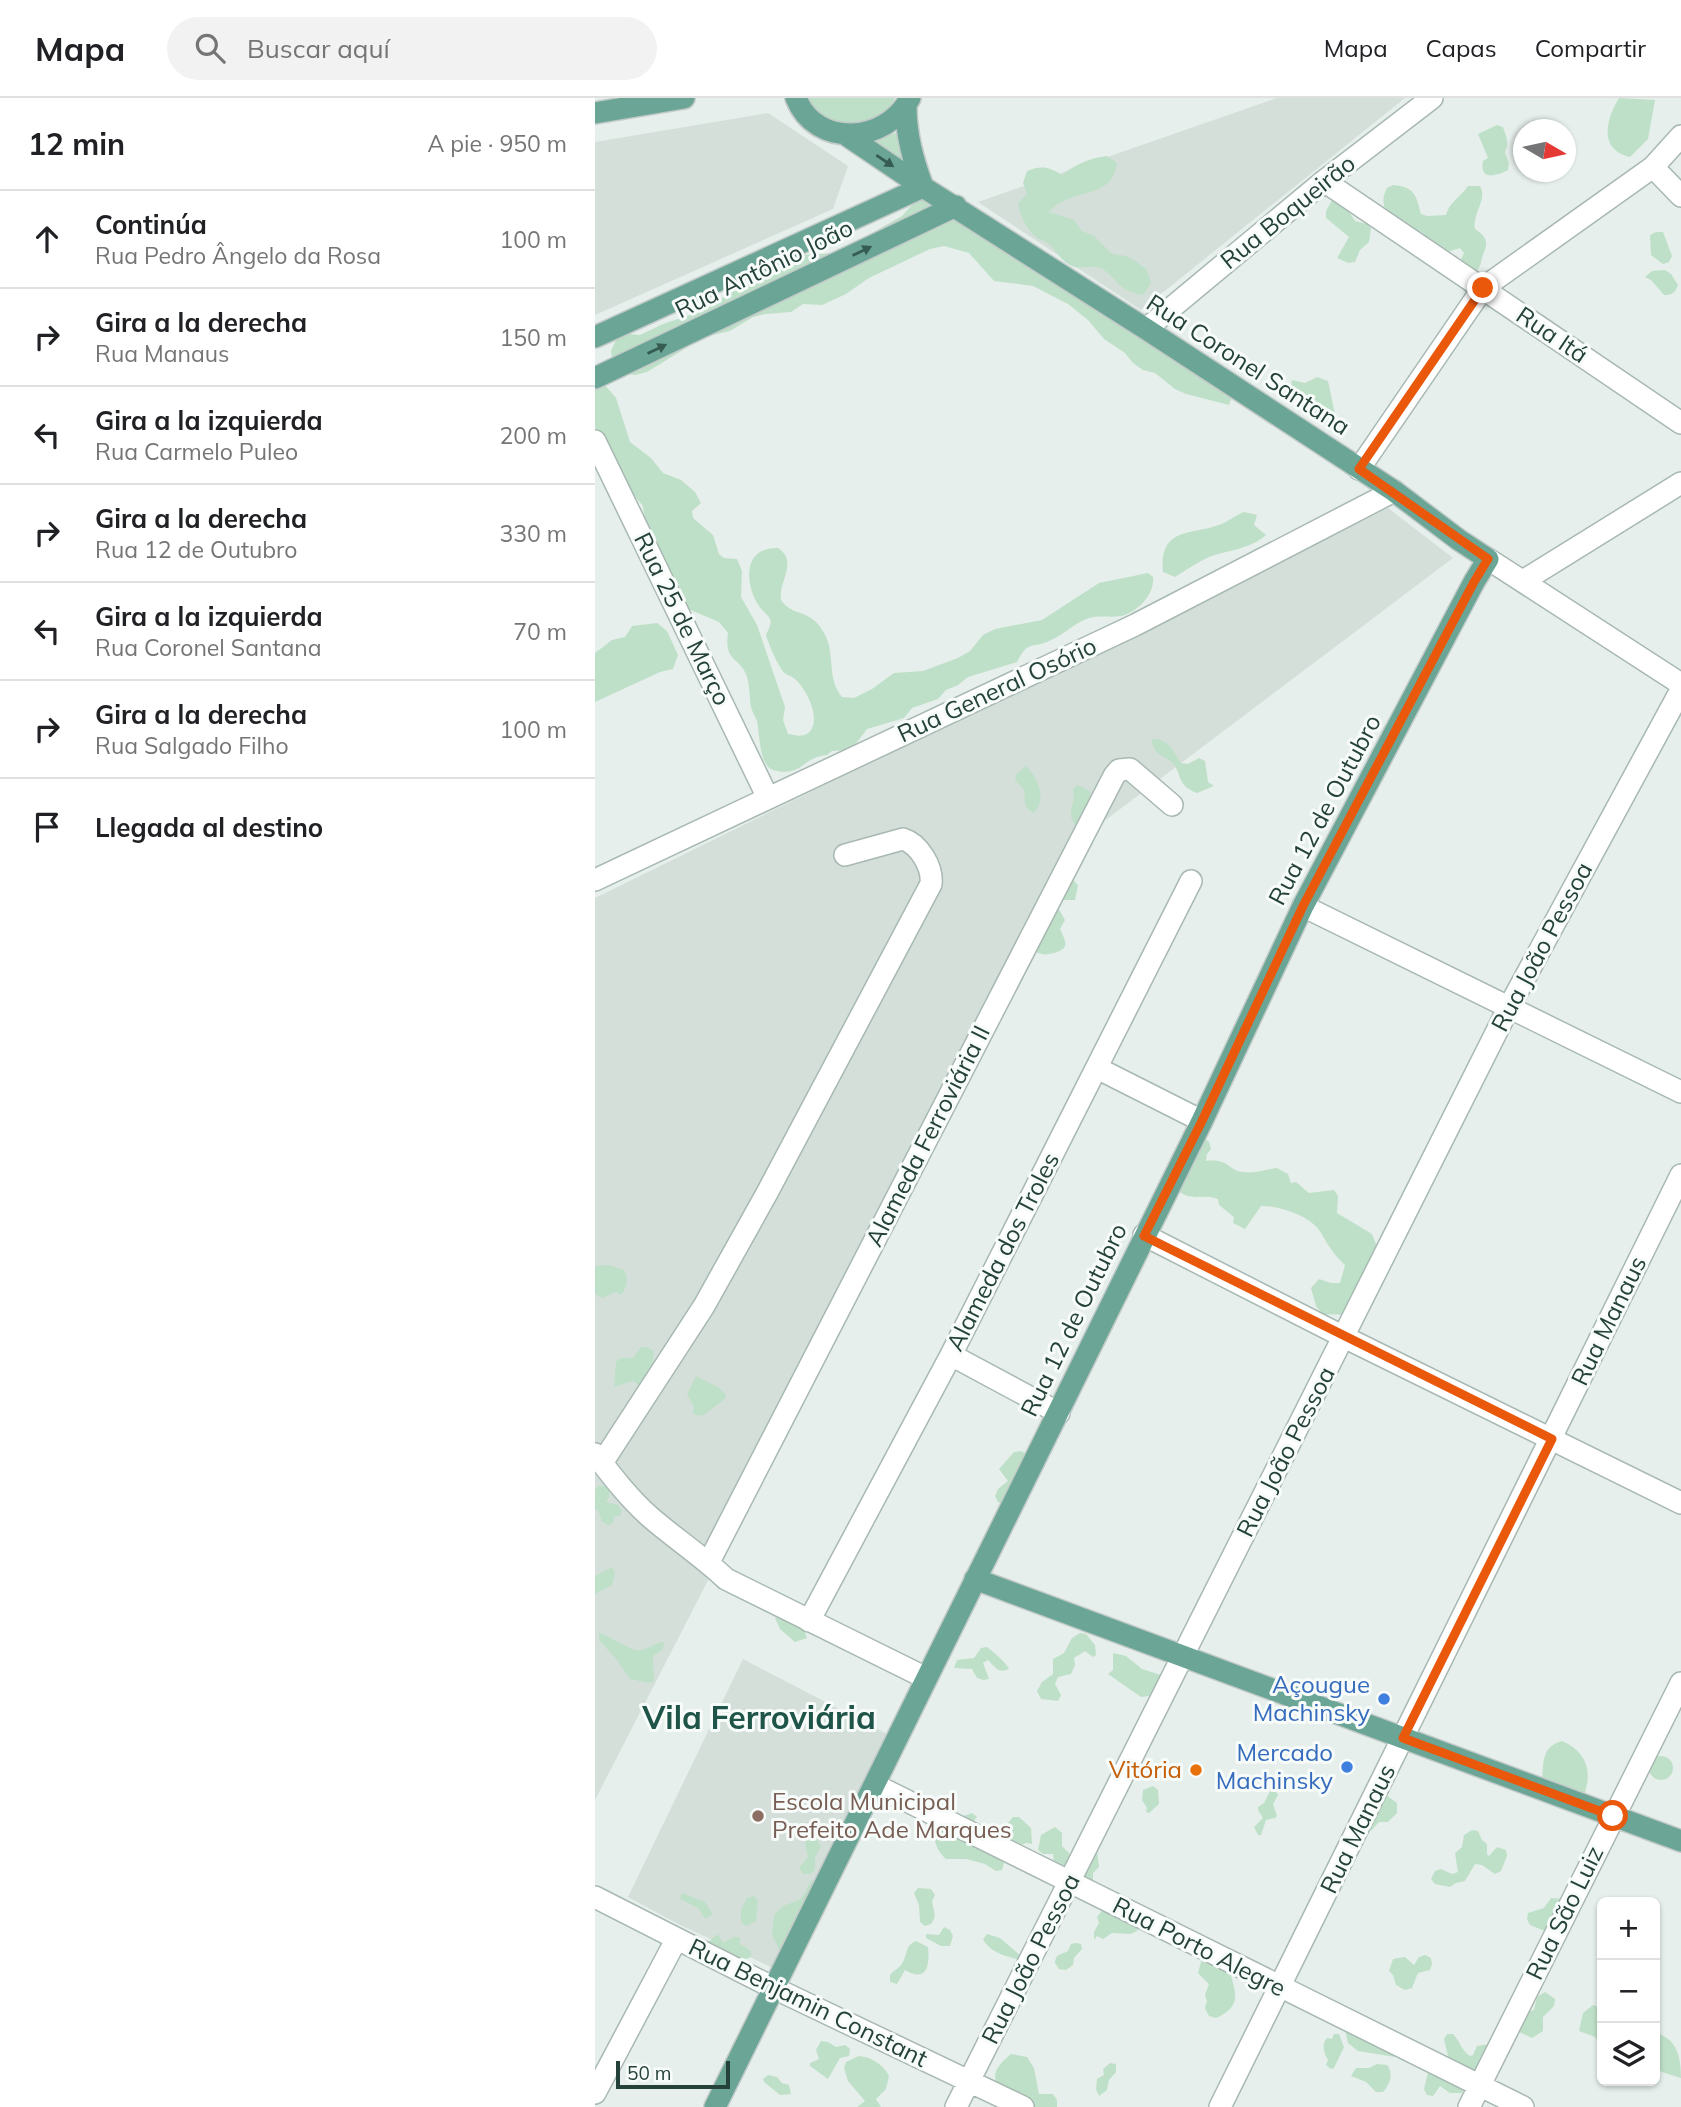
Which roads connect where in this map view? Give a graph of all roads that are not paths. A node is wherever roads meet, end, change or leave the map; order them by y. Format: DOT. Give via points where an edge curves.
graph roads {
  1 [pos="684,98"];
  2 [pos="777,98"];
  3 [pos="1432,98"];
  4 [pos="797,101"];
  5 [pos="908,102"];
  6 [pos="595,113"];
  7 [pos="846,135"];
  8 [pos="1681,136"];
  9 [pos="1653,167"];
  10 [pos="1324,181"];
  11 [pos="923,187"];
  12 [pos="1681,196"];
  13 [pos="955,206"];
  14 [pos="1483,288"];
  15 [pos="1146,329"];
  16 [pos="595,337"];
  17 [pos="595,379"];
  18 [pos="1679,421"];
  19 [pos="595,441"];
  20 [pos="1359,469"];
  21 [pos="1681,483"];
  22 [pos="1394,491"];
  23 [pos="1488,559"];
  24 [pos="1523,581"];
  25 [pos="1681,684"];
  26 [pos="1681,690"];
  27 [pos="768,797"];
  28 [pos="1172,805"];
  29 [pos="845,855"];
  30 [pos="595,880"];
  31 [pos="1191,881"];
  32 [pos="1303,906"];
  33 [pos="1509,1007"];
  34 [pos="1097,1068"];
  35 [pos="1681,1091"];
  36 [pos="1202,1121"];
  37 [pos="1681,1175"];
  38 [pos="1144,1236"];
  39 [pos="1344,1337"];
  40 [pos="951,1355"];
  41 [pos="1059,1413"];
  42 [pos="1552,1439"];
  43 [pos="598,1458"];
  44 [pos="1681,1503"];
  45 [pos="709,1562"];
  46 [pos="975,1579"];
  47 [pos="809,1620"];
  48 [pos="1183,1656"];
  49 [pos="926,1678"];
  50 [pos="1681,1683"];
  51 [pos="1403,1738"];
  52 [pos="875,1785"];
  53 [pos="1613,1816"];
  54 [pos="1681,1841"];
  55 [pos="1070,1882"];
  56 [pos="595,1898"];
  57 [pos="676,1940"];
  58 [pos="774,1988"];
  59 [pos="1280,1988"];
  60 [pos="968,2080"];
  61 [pos="1479,2087"];
  62 [pos="595,2093"];
  63 [pos="715,2107"];
  64 [pos="956,2107"];
  65 [pos="1023,2107"];
  66 [pos="1220,2107"];
  67 [pos="1469,2107"];
  68 [pos="1523,2107"];
  1 -- 6 [label="main road"];
  2 -- 4 [label="main road"];
  3 -- 10 [label="street, Rua Boqueirão"];
  4 -- 7 [label="main road, Rua Coronel Santana" via="819,125"];
  5 -- 7 [label="main road" via="886,126"];
  5 -- 11 [label="main road" via="906,130"];
  7 -- 11 [label="main road, Rua Coronel Santana, one-way"];
  8 -- 9 [label="street"];
  9 -- 12 [label="street"];
  9 -- 14 [label="street"];
  10 -- 14 [label="street, Rua Itá"];
  10 -- 15 [label="street, Rua Boqueirão"];
  11 -- 13 [label="main road, Rua Coronel Santana"];
  11 -- 16 [label="main road, Rua Antônio João"];
  13 -- 15 [label="main road, Rua Coronel Santana"];
  17 -- 13 [label="main road, Rua Antônio João, one-way"];
  14 -- 18 [label="street, Rua Itá"];
  14 -- 20 [label="street"];
  15 -- 20 [label="main road, Rua Coronel Santana"];
  19 -- 27 [label="street, Rua 25 de Março"];
  20 -- 22 [label="main road, Rua Coronel Santana"];
  21 -- 24 [label="street"];
  22 -- 23 [label="main road, Rua Coronel Santana"];
  22 -- 27 [label="street, Rua General Osório" via="1135,625"];
  23 -- 24 [label="street, Rua Coronel Santana"];
  23 -- 32 [label="main road, Rua 12 de Outubro"];
  24 -- 25 [label="street, Rua Coronel Santana"];
  26 -- 33 [label="street, Rua João Pessoa"];
  27 -- 30 [label="street, Rua General Osório"];
  28 -- 45 [label="street, Alameda Ferroviária II" via="1130,769 1114,776"];
  29 -- 43 [label="street" via="903,839 912,842 929,866 931,884 704,1306"];
  31 -- 34 [label="street, Alameda dos Troles"];
  32 -- 33 [label="street"];
  32 -- 36 [label="main road, Rua 12 de Outubro"];
  33 -- 35 [label="street"];
  33 -- 39 [label="street, Rua João Pessoa"];
  34 -- 36 [label="street"];
  34 -- 40 [label="street, Alameda dos Troles"];
  36 -- 38 [label="main road, Rua 12 de Outubro"];
  37 -- 42 [label="street, Rua Manaus"];
  38 -- 39 [label="street"];
  38 -- 41 [label="main road, Rua 12 de Outubro"];
  39 -- 42 [label="street"];
  39 -- 48 [label="street, Rua João Pessoa"];
  40 -- 41 [label="street"];
  40 -- 47 [label="street, Alameda dos Troles"];
  41 -- 46 [label="main road, Rua 12 de Outubro"];
  42 -- 44 [label="street"];
  42 -- 51 [label="street, Rua Manaus"];
  43 -- 45 [label="street" via="650,1517"];
  45 -- 47 [label="street" via="726,1579"];
  46 -- 48 [label="main road"];
  46 -- 49 [label="main road, Rua 12 de Outubro"];
  47 -- 49 [label="street"];
  48 -- 51 [label="main road"];
  48 -- 55 [label="street, Rua João Pessoa"];
  49 -- 52 [label="main road, Rua 12 de Outubro"];
  50 -- 53 [label="street, Rua São Luiz"];
  51 -- 53 [label="main road"];
  51 -- 59 [label="street, Rua Manaus"];
  52 -- 55 [label="street, Rua Porto Alegre"];
  52 -- 58 [label="main road, Rua 12 de Outubro"];
  53 -- 54 [label="main road"];
  53 -- 61 [label="street, Rua São Luiz"];
  55 -- 59 [label="street, Rua Porto Alegre"];
  55 -- 60 [label="street, Rua João Pessoa"];
  56 -- 57 [label="street, Rua Benjamin Constant"];
  57 -- 58 [label="street, Rua Benjamin Constant"];
  57 -- 62 [label="street"];
  58 -- 60 [label="street, Rua Benjamin Constant"];
  58 -- 63 [label="main road, Rua 12 de Outubro"];
  59 -- 61 [label="street, Rua Porto Alegre"];
  59 -- 66 [label="street, Rua Manaus"];
  60 -- 64 [label="street, Rua João Pessoa"];
  60 -- 65 [label="street, Rua Benjamin Constant"];
  61 -- 67 [label="street, Rua São Luiz"];
  61 -- 68 [label="street, Rua Porto Alegre"];
}
